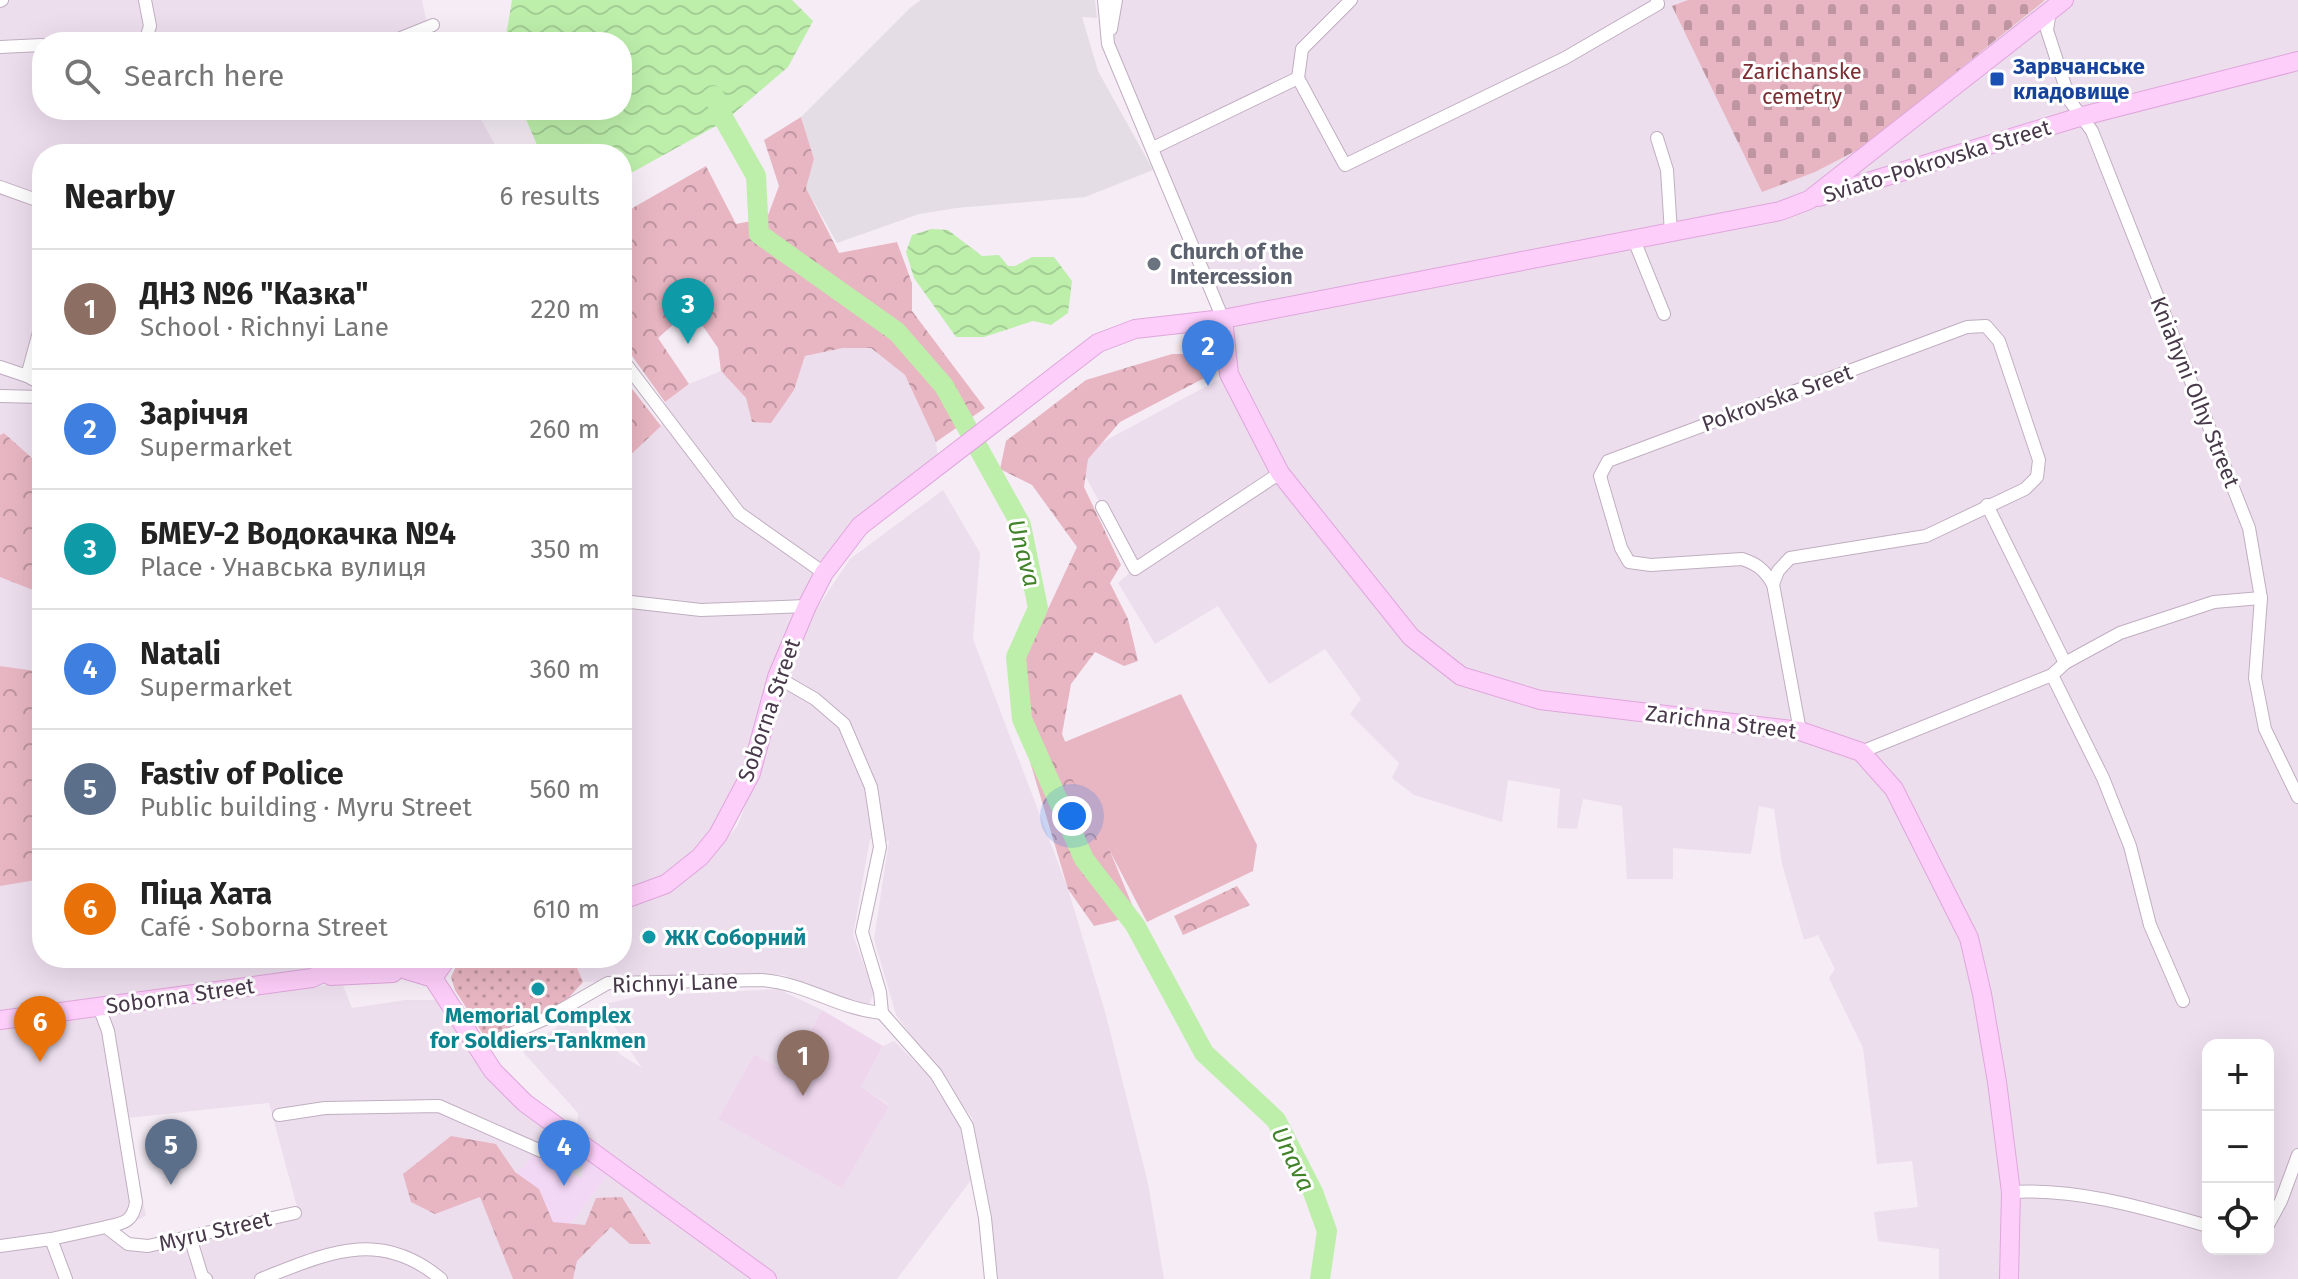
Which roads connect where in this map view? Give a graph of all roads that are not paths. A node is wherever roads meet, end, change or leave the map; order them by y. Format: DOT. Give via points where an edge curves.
graph roads {
  1 [pos="145,0"];
  2 [pos="1104,0"];
  3 [pos="1116,0"];
  4 [pos="1351,0"];
  5 [pos="1657,0"];
  6 [pos="2056,3"];
  7 [pos="433,25"];
  8 [pos="148,32"];
  9 [pos="416,32"];
  10 [pos="1108,44"];
  11 [pos="32,45"];
  12 [pos="0,47"];
  13 [pos="2298,61"];
  14 [pos="1298,78"];
  15 [pos="2083,116"];
  16 [pos="1657,138"];
  17 [pos="1153,148"];
  18 [pos="0,187"];
  19 [pos="32,198"];
  20 [pos="1809,200"];
  21 [pos="1671,233"];
  22 [pos="1634,240"];
  23 [pos="1664,314"];
  24 [pos="1223,319"];
  25 [pos="32,358"];
  26 [pos="0,367"];
  27 [pos="632,372"];
  28 [pos="27,376"];
  29 [pos="32,379"];
  30 [pos="0,396"];
  31 [pos="32,397"];
  32 [pos="1280,473"];
  33 [pos="1987,505"];
  34 [pos="1102,507"];
  35 [pos="824,573"];
  36 [pos="1773,584"];
  37 [pos="2261,598"];
  38 [pos="632,602"];
  39 [pos="807,606"];
  40 [pos="2065,663"];
  41 [pos="2052,675"];
  42 [pos="777,677"];
  43 [pos="1800,731"];
  44 [pos="1861,752"];
  45 [pos="2298,797"];
  46 [pos="632,896"];
  47 [pos="344,968"];
  48 [pos="399,968"];
  49 [pos="405,968"];
  50 [pos="440,968"];
  51 [pos="433,978"];
  52 [pos="442,995"];
  53 [pos="2183,1001"];
  54 [pos="99,1007"];
  55 [pos="882,1013"];
  56 [pos="0,1020"];
  57 [pos="478,1048"];
  58 [pos="279,1115"];
  59 [pos="560,1130"];
  60 [pos="2298,1155"];
  61 [pos="2011,1192"];
  62 [pos="295,1213"];
  63 [pos="2274,1214"];
  64 [pos="2202,1224"];
  65 [pos="106,1227"];
  66 [pos="190,1237"];
  67 [pos="51,1239"];
  68 [pos="0,1246"];
  69 [pos="66,1279"];
  70 [pos="206,1279"];
  71 [pos="261,1279"];
  72 [pos="441,1279"];
  73 [pos="767,1279"];
  74 [pos="991,1279"];
  75 [pos="2009,1279"];
  1 -- 8 [label="street"];
  2 -- 10 [label="street"];
  3 -- 10 [label="street"];
  4 -- 14 [label="street" via="1302,49"];
  5 -- 14 [label="street" via="1565,58 1345,165"];
  6 -- 15 [label="street, Kniahyni Olhy Street" via="2047,30 2070,101"];
  6 -- 20 [label="street, Sviato-Pokrovska Street"];
  7 -- 9 [label="street"];
  10 -- 17 [label="street"];
  11 -- 12 [label="street"];
  13 -- 15 [label="street, Sviato-Pokrovska Street"];
  14 -- 17 [label="street"];
  15 -- 20 [label="street, Sviato-Pokrovska Street"];
  15 -- 37 [label="street, Kniahyni Olhy Street" via="2249,528"];
  16 -- 21 [label="street" via="1667,170"];
  17 -- 24 [label="street"];
  18 -- 19 [label="street"];
  20 -- 21 [label="street, Sviato-Pokrovska Street"];
  21 -- 22 [label="street, Sviato-Pokrovska Street"];
  22 -- 23 [label="street"];
  22 -- 24 [label="street, Sviato-Pokrovska Street"];
  24 -- 32 [label="street, Zarichna Street" via="1229,374"];
  24 -- 35 [label="street, Soborna Street" via="1135,329 1098,343 860,526"];
  25 -- 28 [label="street"];
  26 -- 28 [label="street"];
  27 -- 35 [label="street" via="739,513"];
  28 -- 29 [label="street"];
  30 -- 31 [label="street"];
  32 -- 34 [label="street" via="1135,569"];
  32 -- 43 [label="street, Zarichna Street" via="1411,637 1461,676 1540,700"];
  33 -- 36 [label="street, Pokrovska Sreet" via="1926,536 1790,558"];
  33 -- 36 [label="street, Pokrovska Sreet" via="2025,489 2037,477 2039,460 1999,341 1986,326 1967,327 1608,461 1602,468 1600,476 1629,562 1742,559 1765,571"];
  33 -- 40 [label="street"];
  35 -- 39 [label="street, Soborna Street"];
  36 -- 43 [label="street"];
  37 -- 40 [label="street" via="2214,602 2120,633"];
  37 -- 45 [label="street, Kniahyni Olhy Street" via="2255,678 2265,729"];
  38 -- 39 [label="street, Soborna Street" via="701,610"];
  39 -- 42 [label="street, Soborna Street"];
  40 -- 41 [label="street"];
  41 -- 44 [label="street"];
  41 -- 53 [label="street" via="2103,778 2130,846 2150,925"];
  42 -- 46 [label="street, Soborna Street" via="751,773 718,835 666,884"];
  42 -- 55 [label="street" via="844,724 871,787 880,847 862,932"];
  43 -- 44 [label="street, Zarichna Street"];
  44 -- 61 [label="street, Zarichna Street" via="1894,789 1969,938 1997,1082"];
  47 -- 54 [label="street, Soborna Street" via="312,978"];
  48 -- 52 [label="street"];
  49 -- 51 [label="street"];
  50 -- 51 [label="street"];
  51 -- 52 [label="street"];
  52 -- 57 [label="street"];
  54 -- 56 [label="street, Soborna Street"];
  54 -- 65 [label="street" via="108,1031 136,1202 127,1222"];
  55 -- 57 [label="street, Richnyi Lane" via="849,1008 787,982 608,983 547,1018"];
  55 -- 74 [label="street" via="936,1074 967,1126"];
  57 -- 59 [label="street" via="525,1103"];
  58 -- 59 [label="street" via="325,1108 439,1106 541,1151"];
  59 -- 73 [label="street"];
  60 -- 63 [label="street"];
  61 -- 64 [label="street" via="2045,1190"];
  61 -- 75 [label="street, Zarichna Street"];
  62 -- 66 [label="street, Myru Street"];
  65 -- 66 [label="street, Myru Street" via="117,1239 137,1246"];
  65 -- 67 [label="street"];
  66 -- 70 [label="street"];
  67 -- 68 [label="street"];
  67 -- 69 [label="street"];
  71 -- 72 [label="street" via="330,1252 357,1248 406,1257"];
}
